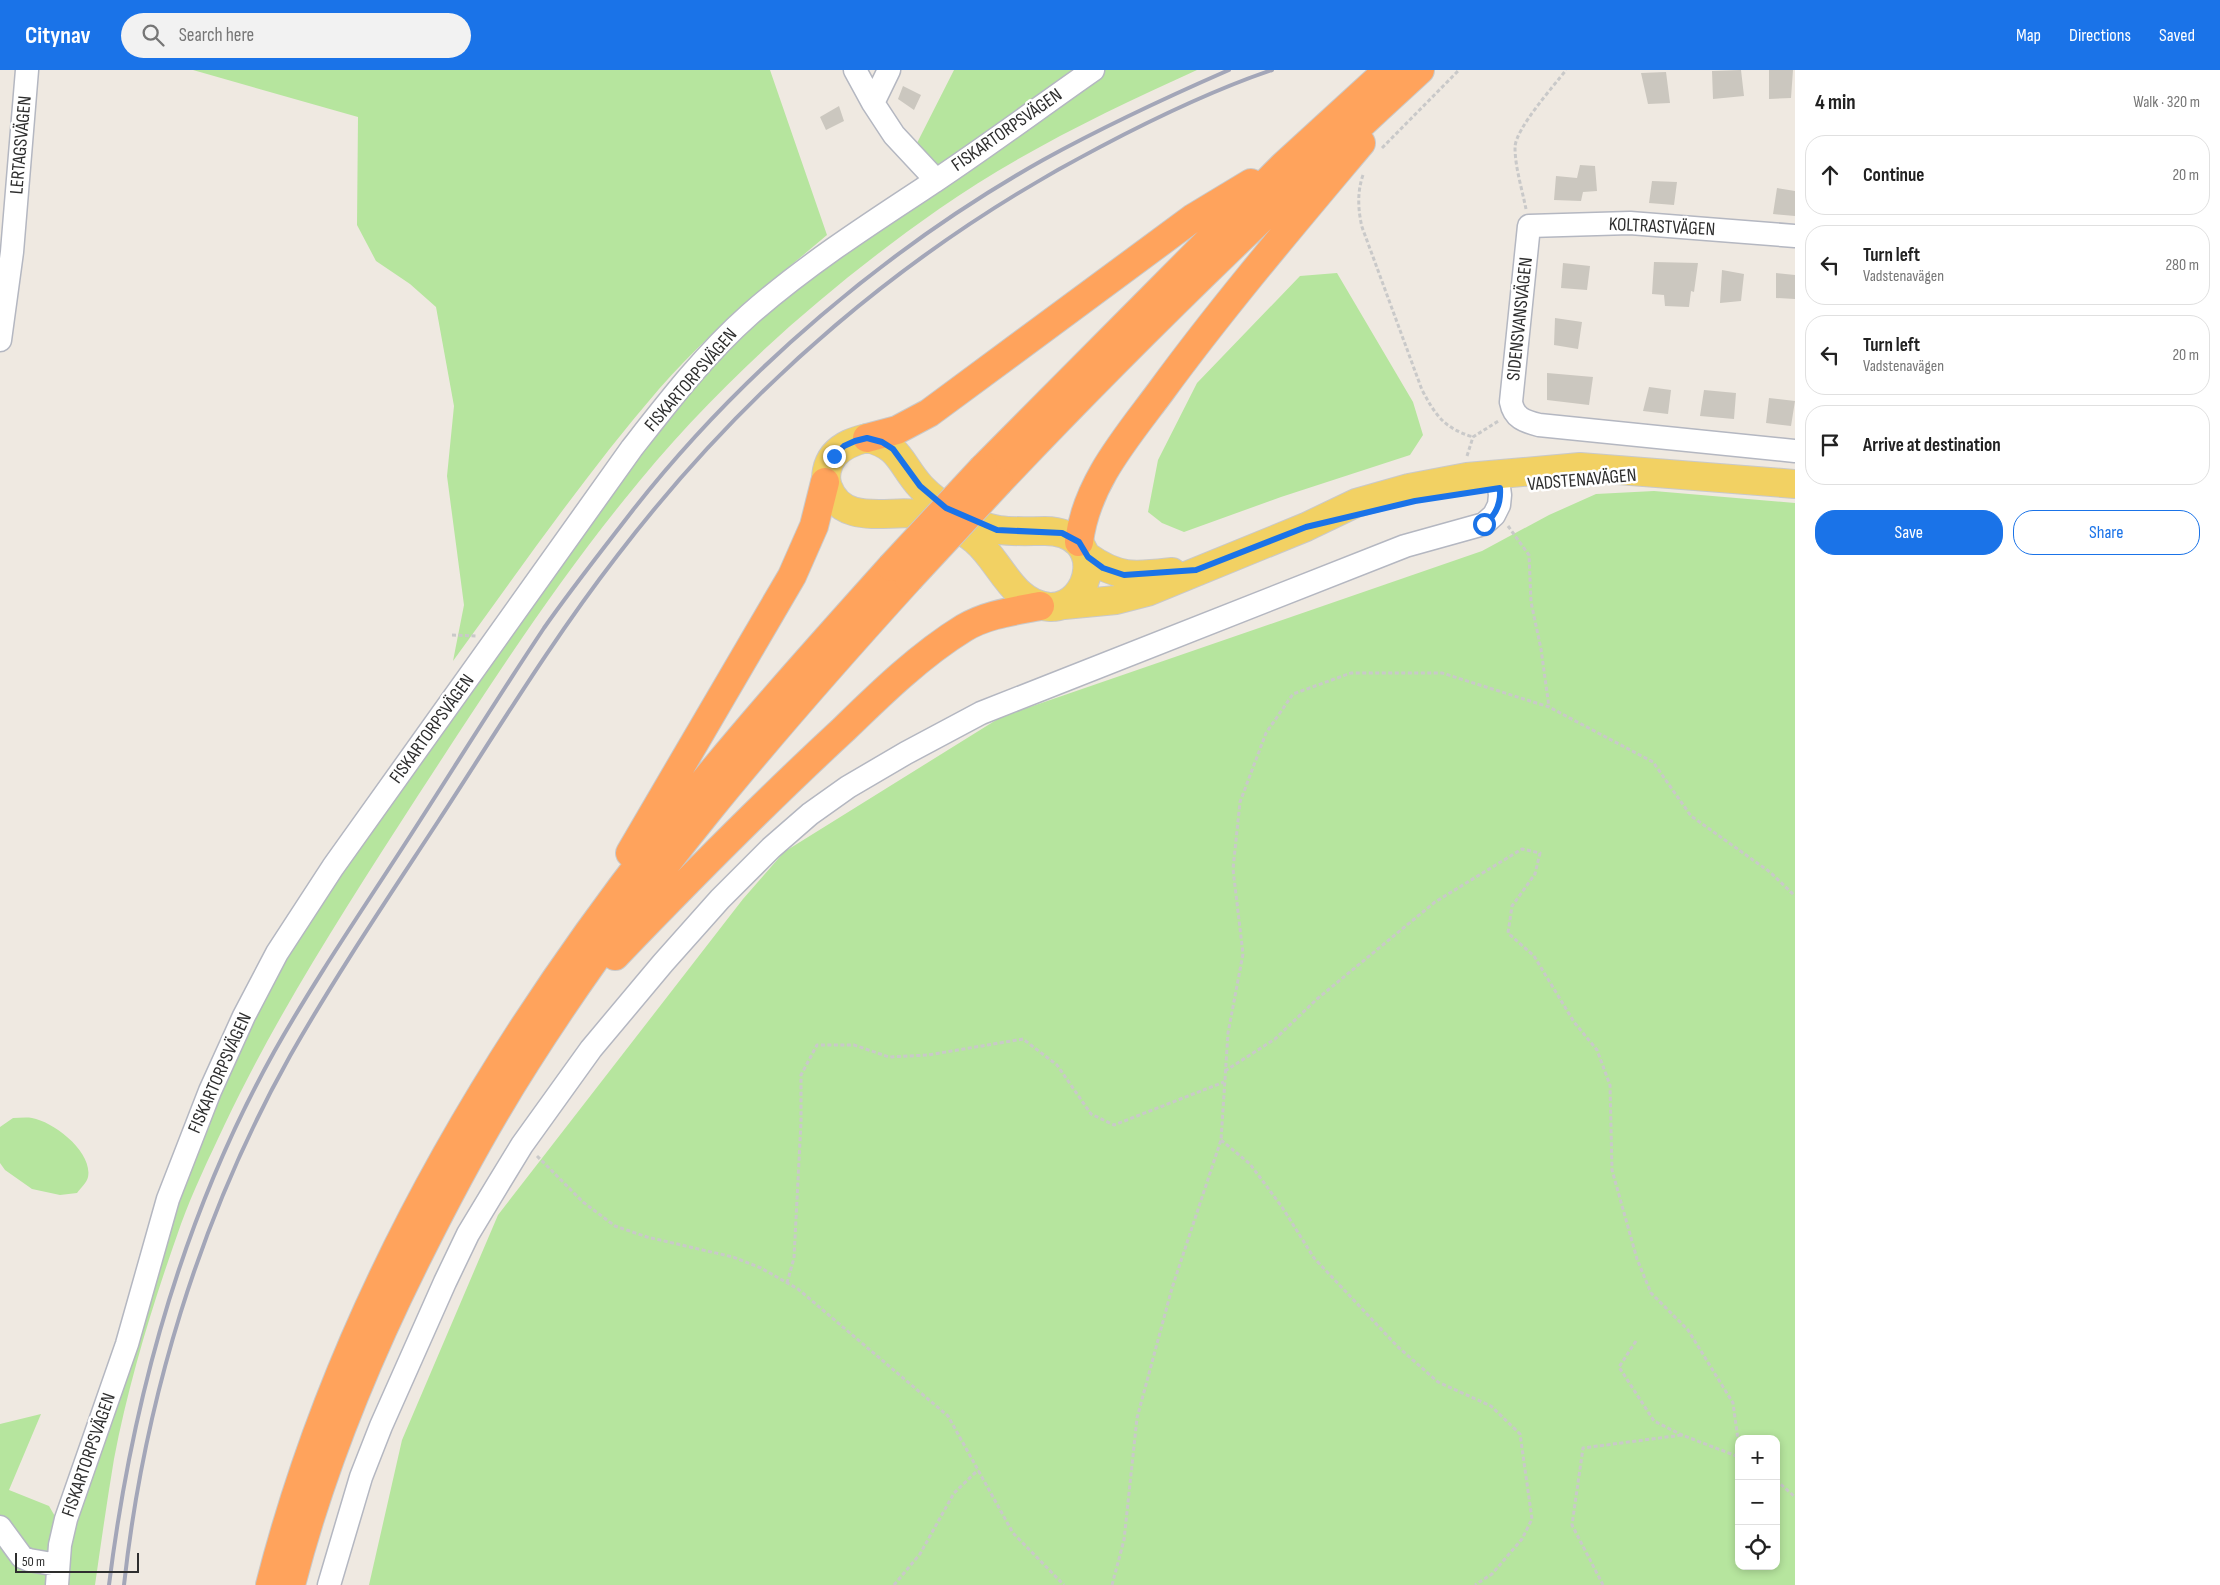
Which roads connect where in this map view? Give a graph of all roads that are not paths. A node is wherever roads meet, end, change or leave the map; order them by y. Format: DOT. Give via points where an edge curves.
graph roads {
  1 [pos="27,70"];
  2 [pos="855,70"];
  3 [pos="889,70"];
  4 [pos="1092,70"];
  5 [pos="1421,70"];
  6 [pos="1387,72"];
  7 [pos="873,103"];
  8 [pos="1284,165"];
  9 [pos="936,180"];
  10 [pos="1529,226"];
  11 [pos="1795,236"];
  12 [pos="0,340"];
  13 [pos="867,438"];
  14 [pos="1795,450"];
  15 [pos="991,475"];
  16 [pos="1498,480"];
  17 [pos="825,482"];
  18 [pos="1795,484"];
  19 [pos="1083,550"];
  20 [pos="1196,570"];
  21 [pos="900,573"];
  22 [pos="1052,605"];
  23 [pos="566,964"];
  24 [pos="554,1018"];
  25 [pos="0,1527"];
  26 [pos="58,1575"];
  27 [pos="270,1585"];
  28 [pos="291,1585"];
  29 [pos="329,1585"];
  1 -- 12 [label="street, LERTAGSVÄGEN" via="12,252"];
  2 -- 7 [label="street"];
  3 -- 7 [label="street"];
  4 -- 9 [label="street, FISKARTORPSVÄGEN"];
  5 -- 15 [label="highway" via="1310,171"];
  5 -- 19 [label="highway" via="1208,327 1144,414 1090,496 1081,525"];
  6 -- 8 [label="highway"];
  7 -- 9 [label="street" via="894,135"];
  8 -- 13 [label="highway" via="1193,218 929,413 897,430"];
  8 -- 15 [label="highway"];
  9 -- 26 [label="street, FISKARTORPSVÄGEN" via="826,252 782,287 747,317 674,393 333,867 277,953 210,1091 168,1199 126,1344 66,1519"];
  10 -- 11 [label="street, KOLTRASTVÄGEN" via="1630,223"];
  10 -- 14 [label="street, SIDENSVANSVÄGEN" via="1511,402 1518,417 1539,425"];
  13 -- 17 [label="main road" via="844,446 834,456"];
  13 -- 19 [label="main road, VADSTENAVÄGEN" via="893,449 920,486 934,499 964,517 997,530 1062,533"];
  15 -- 21 [label="highway, bridge"];
  16 -- 18 [label="main road, VADSTENAVÄGEN" via="1580,467"];
  16 -- 20 [label="main road, VADSTENAVÄGEN" via="1409,488 1356,503 1306,527"];
  16 -- 29 [label="street" via="1499,505 1484,524 1405,546 981,713 848,787 771,848 663,962 591,1049 522,1146 468,1234 411,1356 361,1477"];
  17 -- 22 [label="main road" via="831,495 848,510 862,514 916,514 934,517 954,526 976,541 1016,591"];
  17 -- 23 [label="highway" via="814,526 792,576"];
  19 -- 20 [label="main road, VADSTENAVÄGEN" via="1103,568 1124,575"];
  19 -- 22 [label="main road" via="1086,578 1078,594"];
  20 -- 22 [label="main road, VADSTENAVÄGEN" via="1147,592 1116,600"];
  21 -- 23 [label="highway" via="818,649 708,777"];
  21 -- 24 [label="highway" via="827,669 724,791 632,908"];
  22 -- 24 [label="highway" via="986,618 933,650 765,803"];
  23 -- 27 [label="highway" via="479,1098 437,1171 390,1264 311,1446"];
  24 -- 28 [label="highway" via="455,1182 374,1346 318,1493"];
  25 -- 26 [label="street" via="22,1557"];
}
